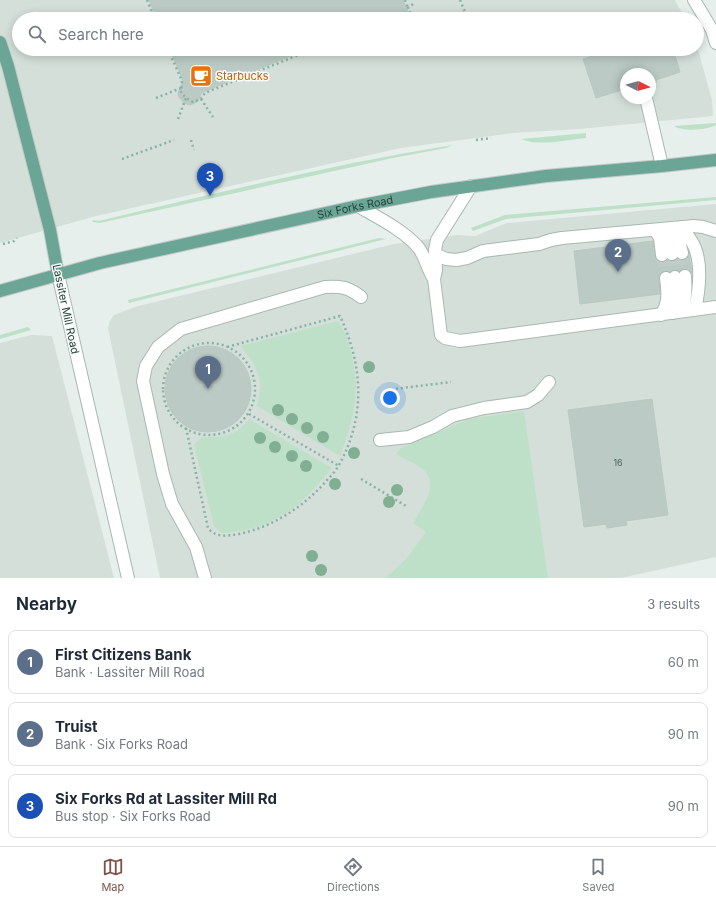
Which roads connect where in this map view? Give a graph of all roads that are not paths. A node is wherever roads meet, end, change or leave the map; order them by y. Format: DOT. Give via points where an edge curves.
graph roads {
  1 [pos="694,0"];
  2 [pos="701,12"];
  3 [pos="704,17"];
  4 [pos="0,42"];
  5 [pos="716,43"];
  6 [pos="647,104"];
  7 [pos="716,160"];
  8 [pos="662,166"];
  9 [pos="471,186"];
  10 [pos="358,206"];
  11 [pos="667,228"];
  12 [pos="716,231"];
  13 [pos="435,254"];
  14 [pos="58,274"];
  15 [pos="434,279"];
  16 [pos="0,291"];
  17 [pos="361,297"];
  18 [pos="716,307"];
  19 [pos="695,310"];
  20 [pos="672,313"];
  21 [pos="549,382"];
  22 [pos="380,440"];
  23 [pos="128,578"];
  24 [pos="205,578"];
  1 -- 2 [label="street"];
  3 -- 5 [label="street"];
  4 -- 14 [label="main road, Lassiter Mill Road" via="48,223"];
  6 -- 8 [label="street"];
  7 -- 8 [label="main road, Six Forks Road"];
  8 -- 9 [label="main road, Six Forks Road" via="546,176"];
  9 -- 10 [label="main road, Six Forks Road"];
  9 -- 13 [label="street" via="437,240"];
  10 -- 14 [label="main road, Six Forks Road"];
  10 -- 15 [label="street" via="395,228 418,247"];
  11 -- 11 [label="street" via="680,245 672,254 660,238"];
  11 -- 12 [label="street" via="703,226"];
  11 -- 13 [label="street" via="556,239 539,244 483,251 456,260 446,260"];
  11 -- 19 [label="street" via="692,242 697,253 699,270"];
  13 -- 15 [label="street"];
  14 -- 16 [label="main road, Six Forks Road"];
  14 -- 23 [label="street, Lassiter Mill Road"];
  15 -- 20 [label="street" via="441,335 460,341"];
  17 -- 24 [label="street" via="352,289 325,287 181,329 158,347 146,366 143,381 163,474 172,504 196,547"];
  18 -- 19 [label="street"];
  19 -- 20 [label="street"];
  20 -- 20 [label="street" via="664,310 668,293 676,277 685,302"];
  21 -- 22 [label="street" via="538,395 527,402 452,416 409,437"];
}
